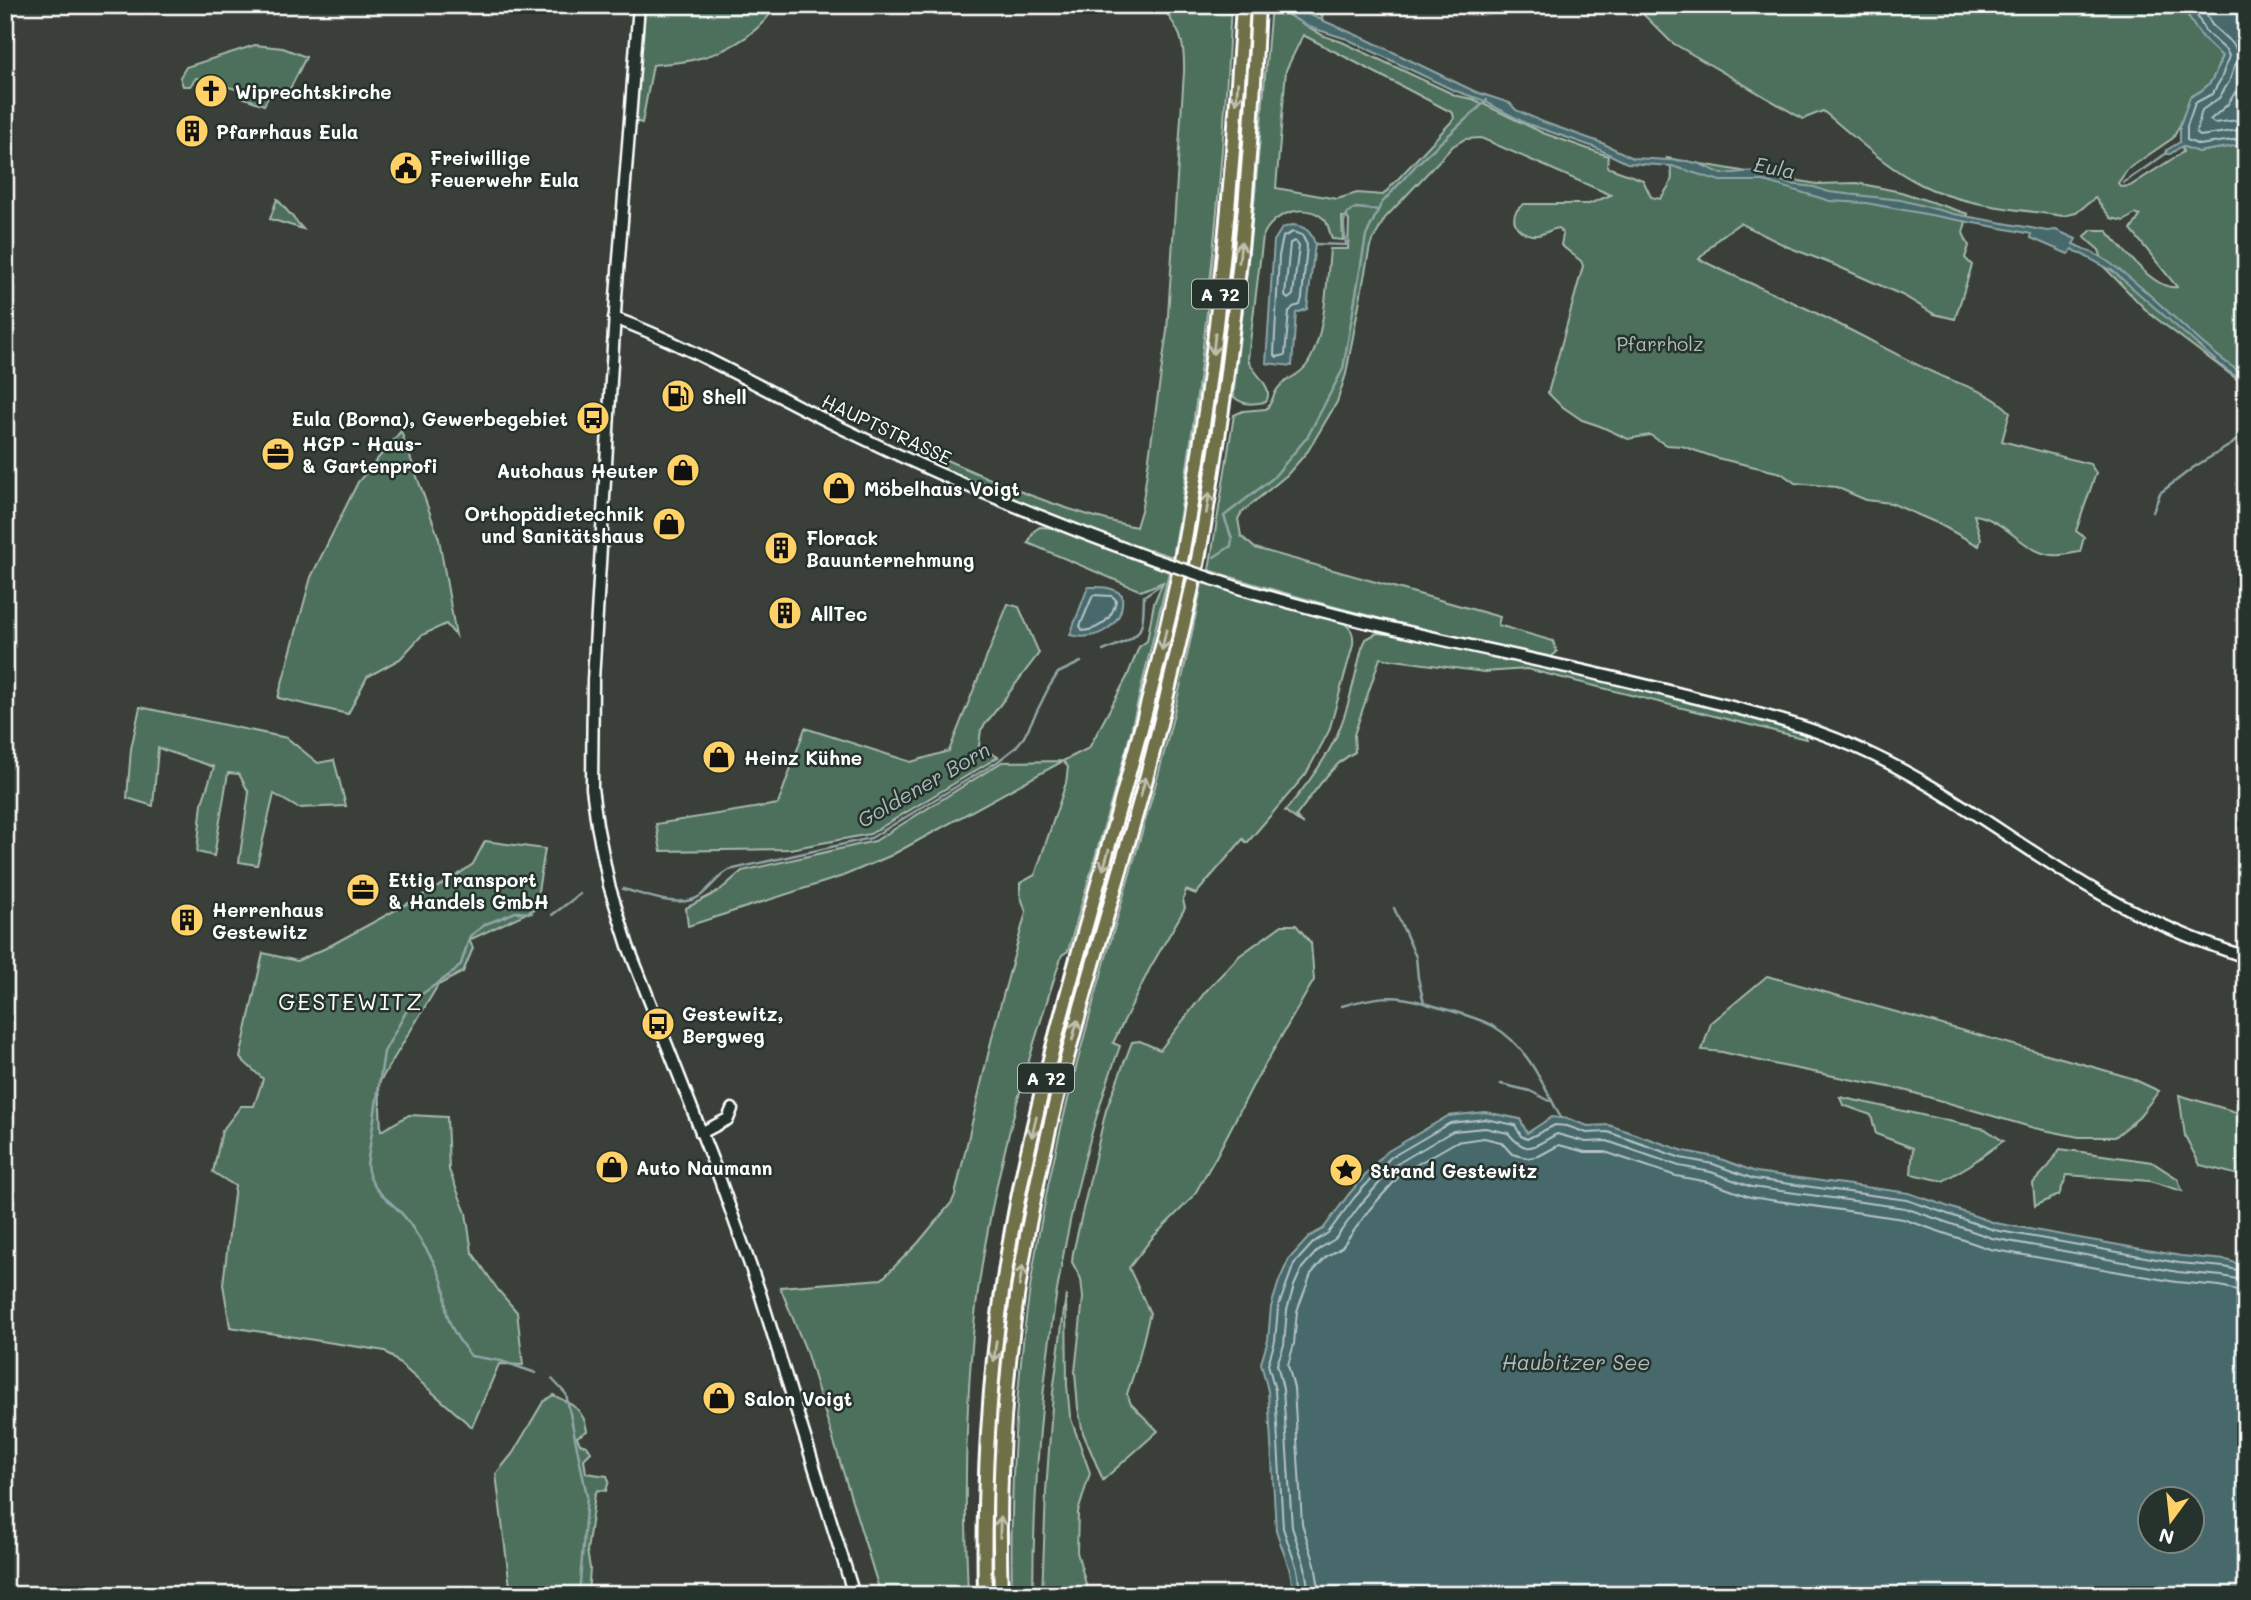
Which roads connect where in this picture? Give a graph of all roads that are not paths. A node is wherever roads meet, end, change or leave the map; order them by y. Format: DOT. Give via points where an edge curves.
graph roads {
  1 [pos="639,5"];
  2 [pos="1243,5"];
  3 [pos="1258,5"];
  4 [pos="614,318"];
  5 [pos="1197,565"];
  6 [pos="1194,579"];
  7 [pos="2246,957"];
  8 [pos="732,1108"];
  9 [pos="701,1133"];
  10 [pos="854,1595"];
  11 [pos="985,1595"];
  12 [pos="1001,1595"];
  1 -- 4 [label="street"];
  2 -- 11 [label="highway, A 72, one-way" via="1211,371 1180,567 1155,681 1046,1074 999,1318 984,1498"];
  5 -- 3 [label="highway, A 72, one-way" via="1237,288"];
  4 -- 7 [label="street, HAUPTSTRASSE, bridge" via="960,483 1150,558 1363,622 1661,689 1770,717 1853,746 1912,776 2119,904"];
  4 -- 9 [label="street" via="591,741 597,825 628,946"];
  12 -- 6 [label="highway, A 72, one-way" via="1002,1450 1008,1375 1038,1180 1082,1001 1170,688"];
  8 -- 9 [label="street" via="729,1119"];
  9 -- 10 [label="street" via="760,1293"];
}
